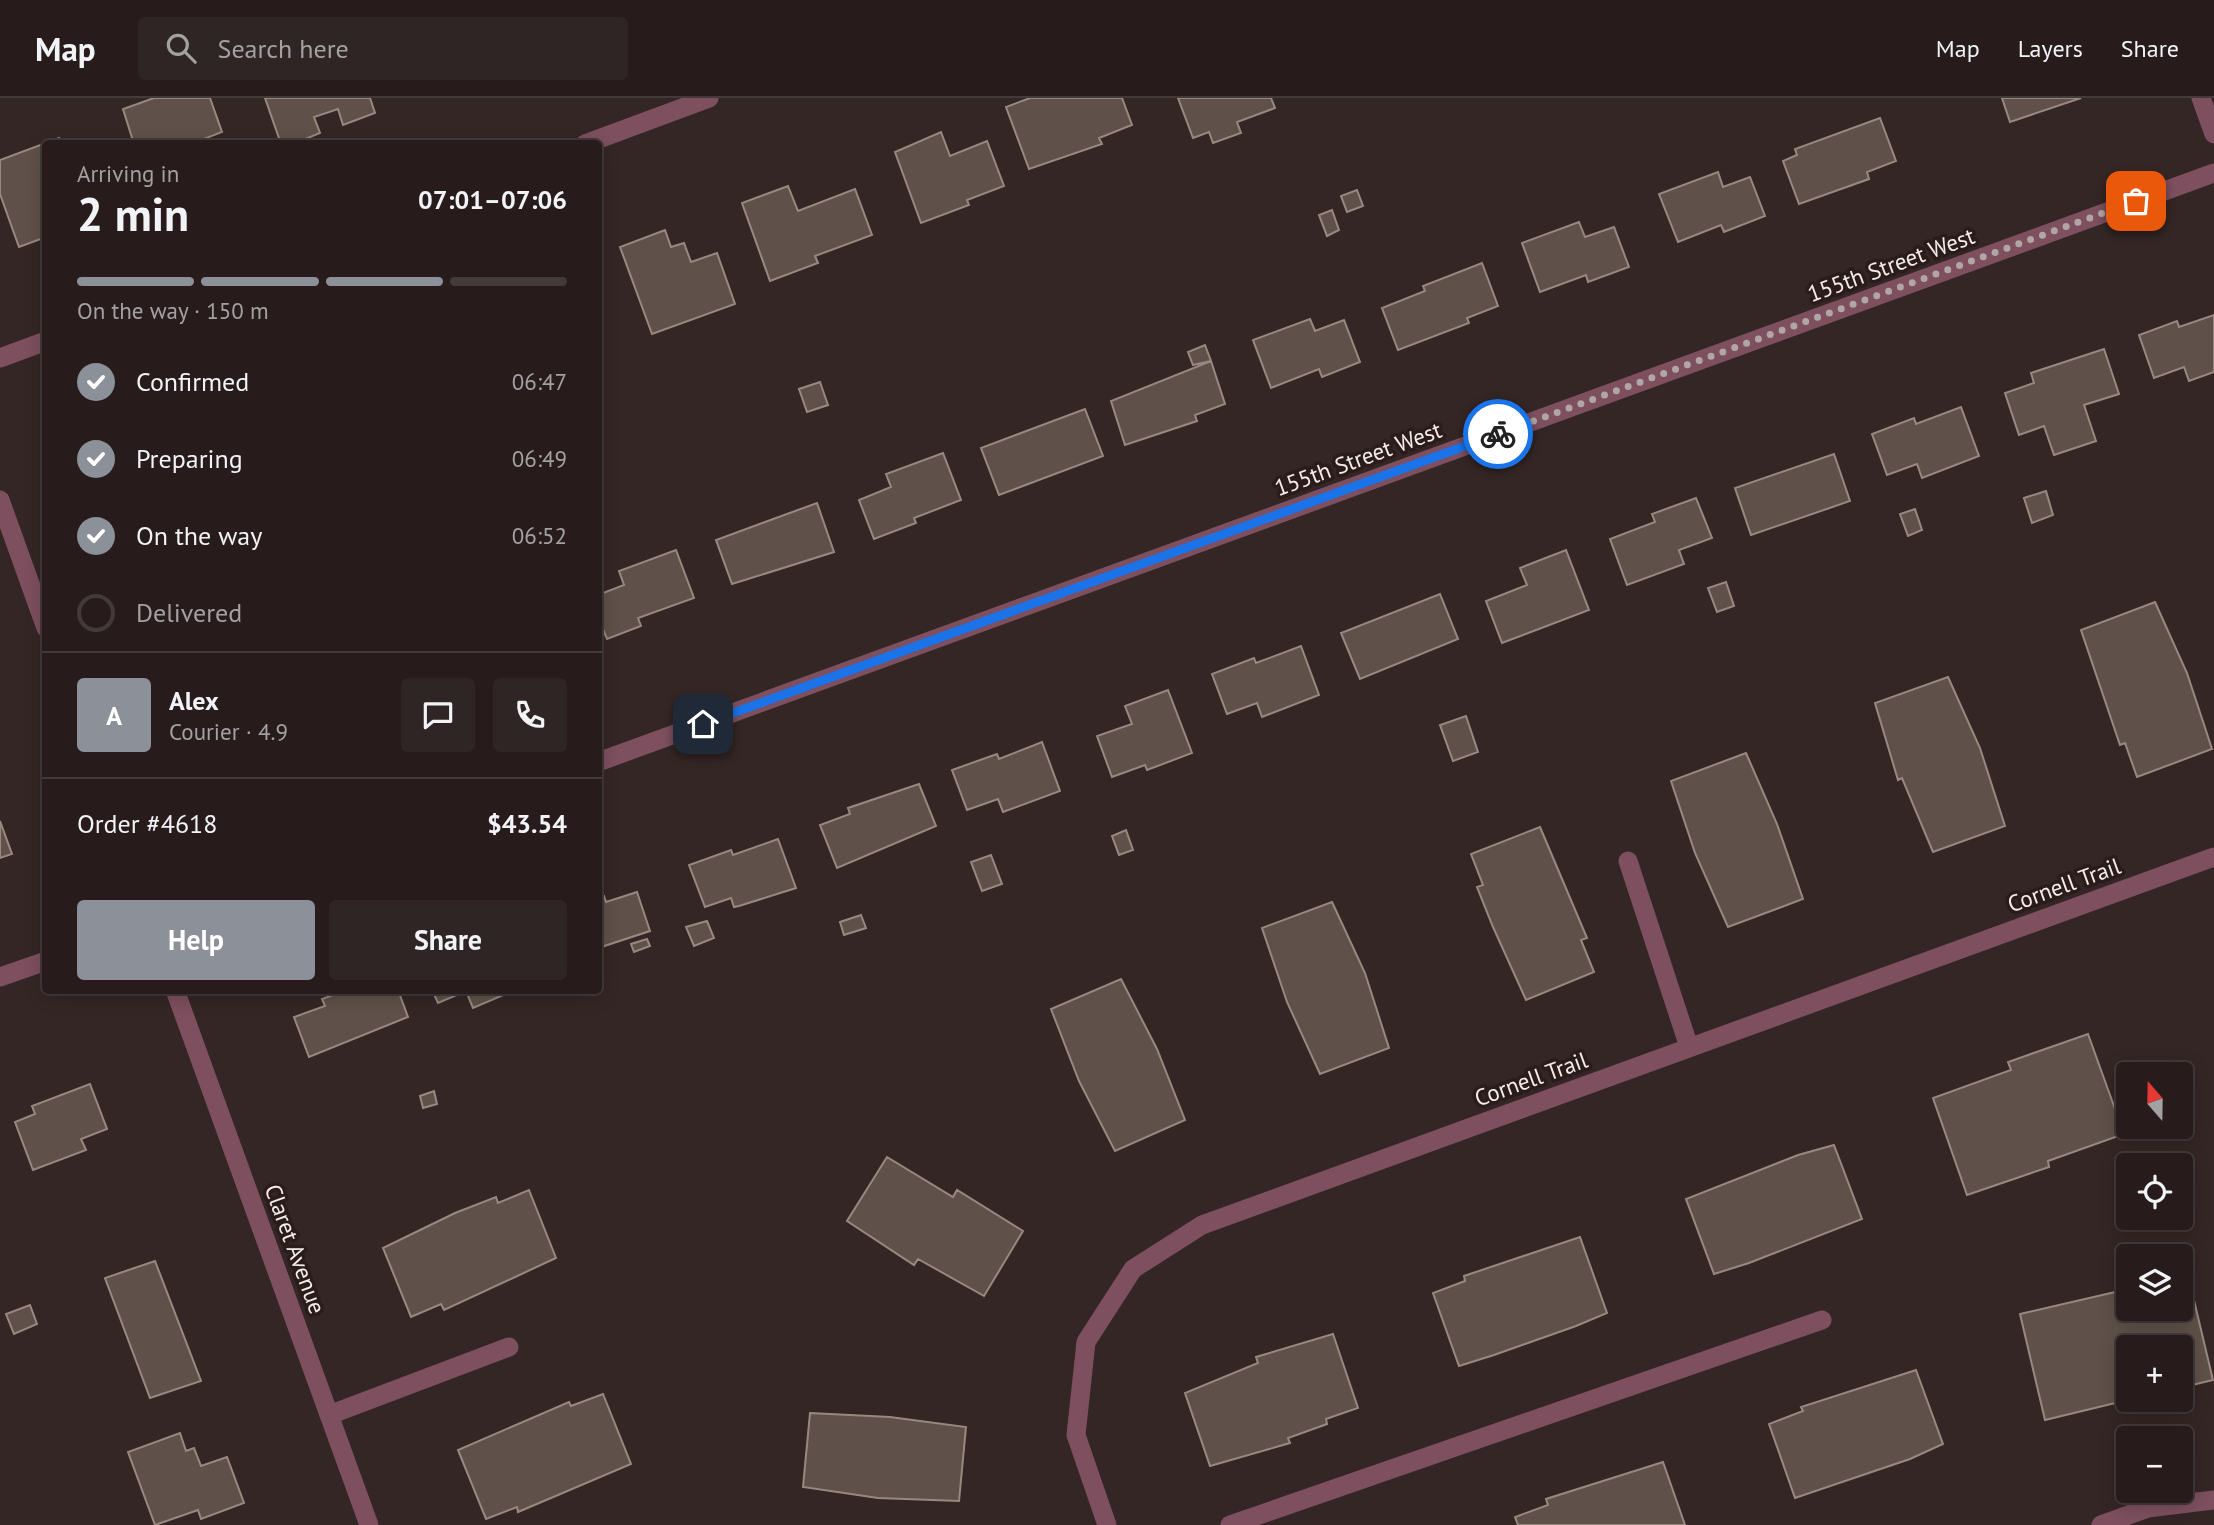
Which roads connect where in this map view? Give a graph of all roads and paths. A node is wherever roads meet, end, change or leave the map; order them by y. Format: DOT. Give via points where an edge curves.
graph roads {
  1 [pos="709,98"];
  2 [pos="2202,98"];
  3 [pos="2214,134"];
  4 [pos="596,140"];
  5 [pos="2214,173"];
  6 [pos="42,342"];
  7 [pos="0,358"];
  8 [pos="0,500"];
  9 [pos="42,617"];
  10 [pos="602,761"];
  11 [pos="2214,857"];
  12 [pos="1628,861"];
  13 [pos="42,962"];
  14 [pos="0,977"];
  15 [pos="176,994"];
  16 [pos="1689,1047"];
  17 [pos="1822,1321"];
  18 [pos="509,1347"];
  19 [pos="329,1415"];
  20 [pos="2214,1500"];
  21 [pos="369,1525"];
  22 [pos="1107,1525"];
  23 [pos="1230,1525"];
  24 [pos="2101,1525"];
  1 -- 4 [label="street"];
  2 -- 3 [label="street"];
  5 -- 10 [label="street, 155th Street West"];
  6 -- 7 [label="street"];
  8 -- 9 [label="street"];
  11 -- 16 [label="street, Cornell Trail"];
  12 -- 16 [label="street"];
  13 -- 14 [label="street"];
  15 -- 19 [label="street, Claret Avenue"];
  16 -- 22 [label="street, Cornell Trail" via="1202,1225 1133,1269 1086,1342 1076,1436"];
  17 -- 23 [label="street"];
  18 -- 19 [label="street"];
  19 -- 21 [label="street, Claret Avenue"];
  20 -- 24 [label="street" via="2148,1508"];
}
